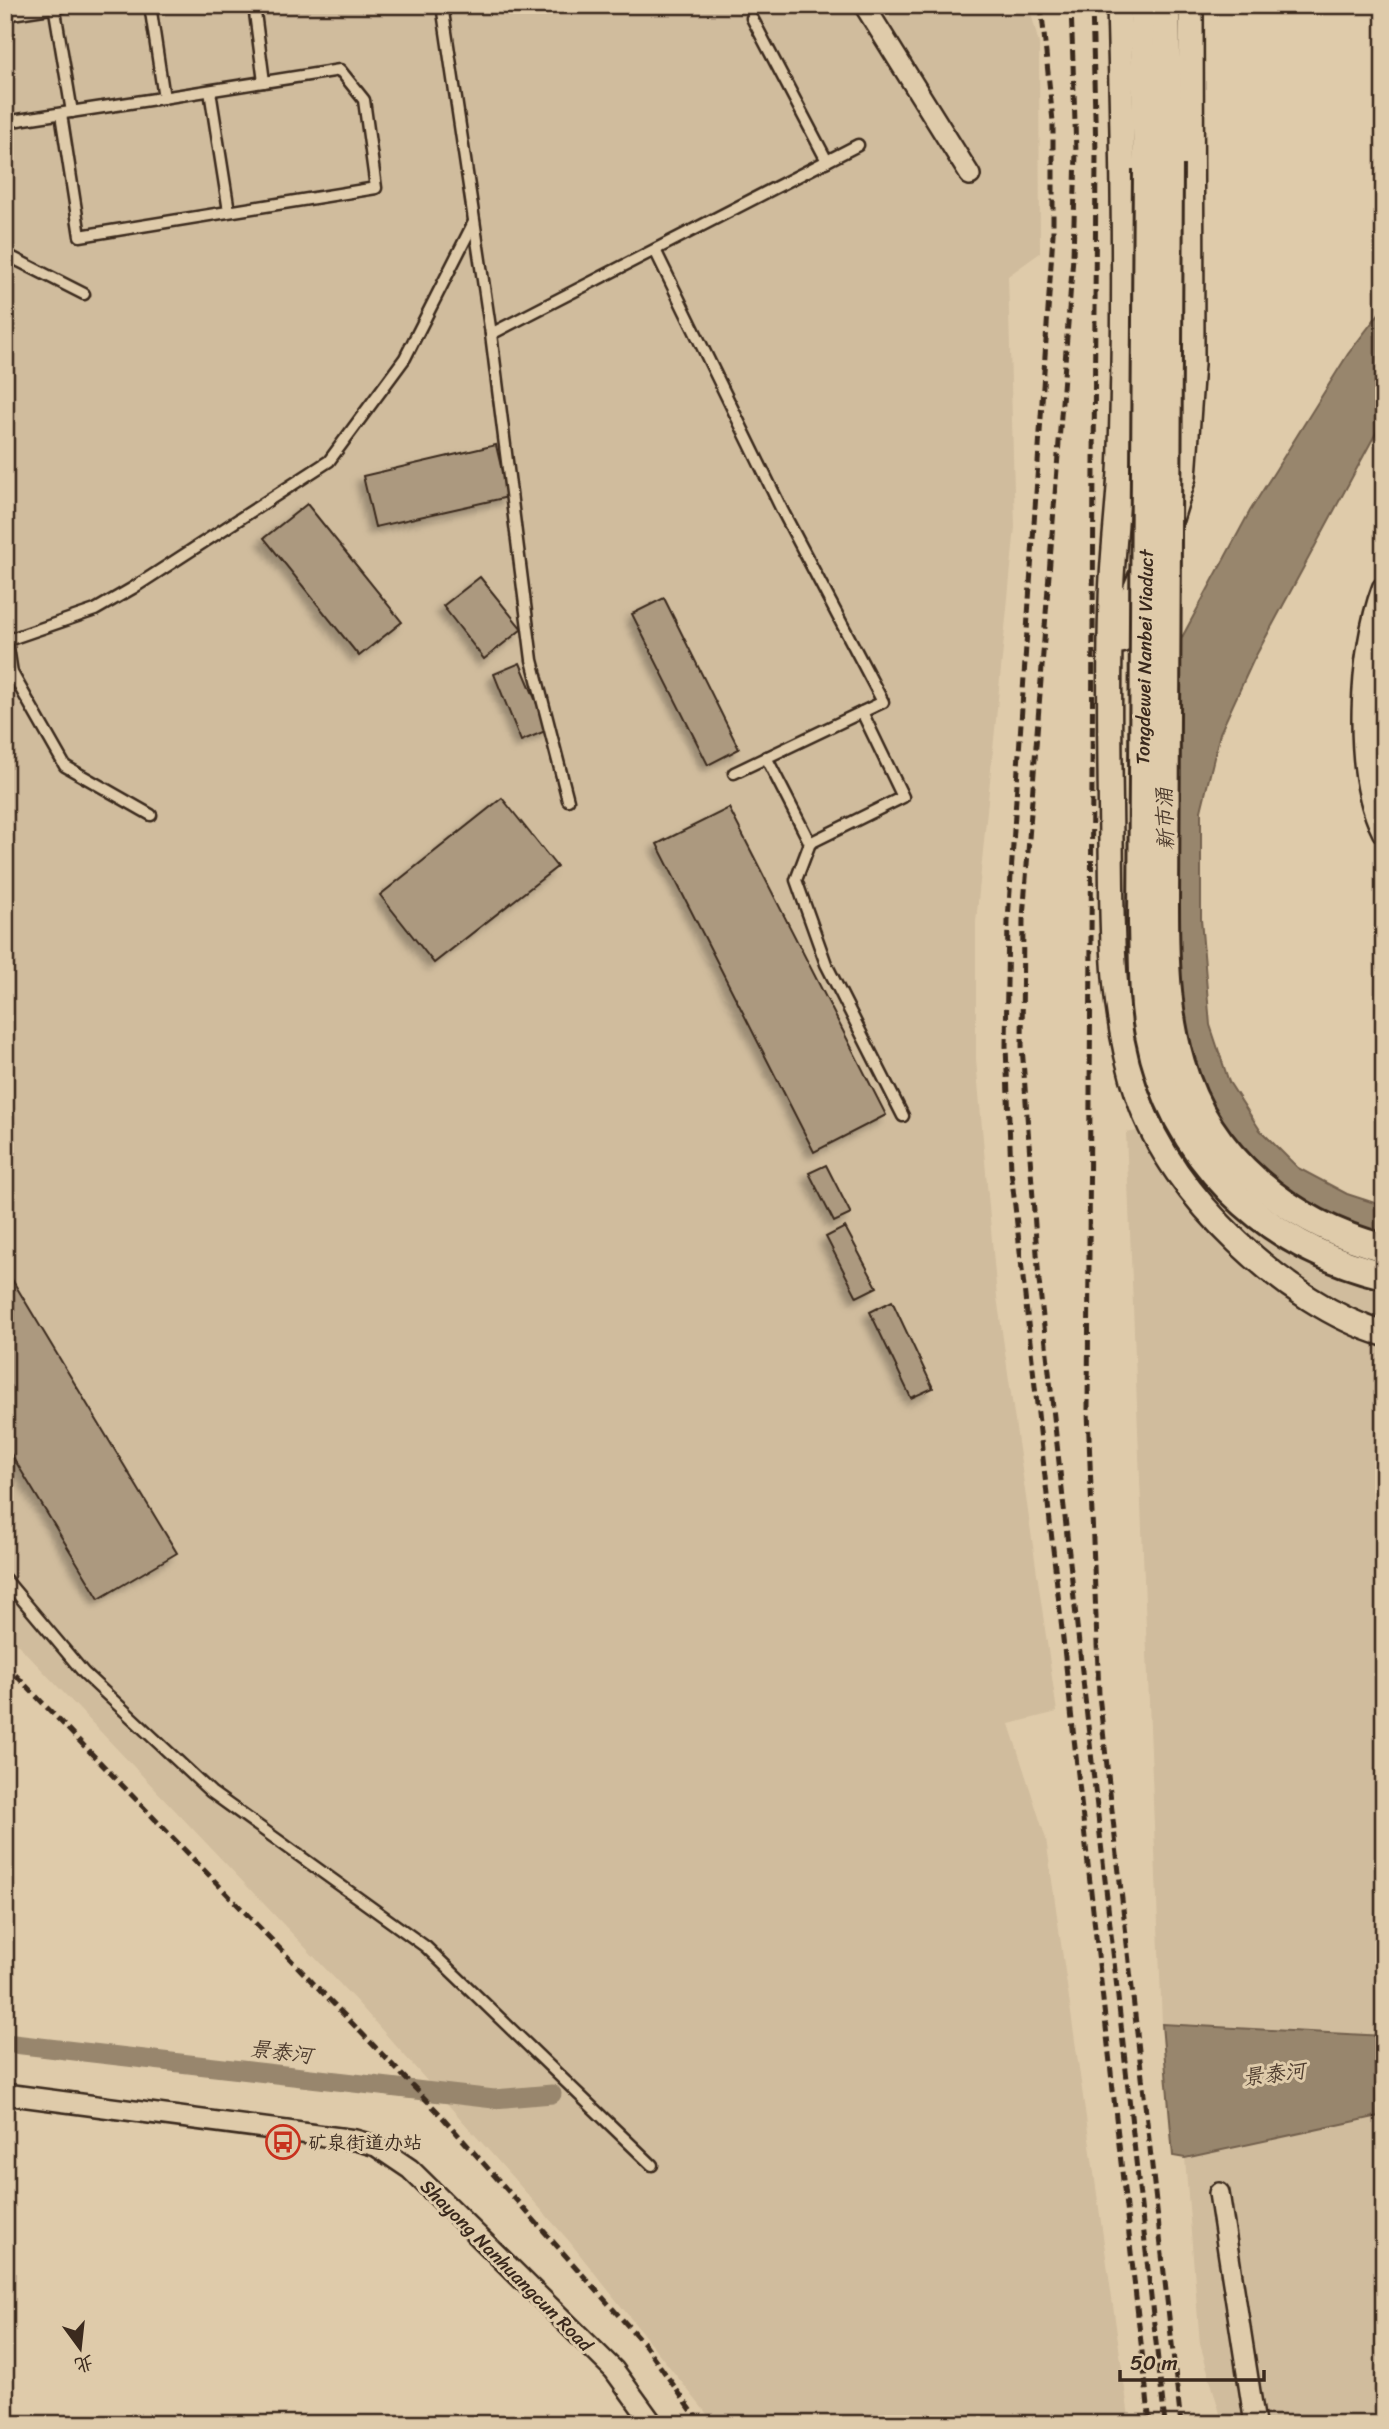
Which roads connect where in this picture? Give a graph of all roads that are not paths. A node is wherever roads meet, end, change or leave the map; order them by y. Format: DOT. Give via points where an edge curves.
graph roads {
  1 [pos="70,5"];
  2 [pos="150,5"];
  3 [pos="254,5"];
  4 [pos="442,5"];
  5 [pos="864,5"];
  6 [pos="1119,5"];
  7 [pos="1143,5"];
  8 [pos="1166,5"];
  9 [pos="1191,5"];
  10 [pos="54,6"];
  11 [pos="5,15"];
  12 [pos="752,18"];
  13 [pos="264,82"];
  14 [pos="210,91"];
  15 [pos="163,98"];
  16 [pos="67,113"];
  17 [pos="5,122"];
  18 [pos="858,145"];
  19 [pos="827,161"];
  20 [pos="1158,167"];
  21 [pos="970,175"];
  22 [pos="229,212"];
  23 [pos="474,222"];
  24 [pos="655,250"];
  25 [pos="5,254"];
  26 [pos="84,294"];
  27 [pos="491,334"];
  28 [pos="1121,451"];
  29 [pos="1184,477"];
  30 [pos="1384,589"];
  31 [pos="6,641"];
  32 [pos="1112,710"];
  33 [pos="862,712"];
  34 [pos="766,757"];
  35 [pos="734,772"];
  36 [pos="568,800"];
  37 [pos="150,815"];
  38 [pos="1384,831"];
  39 [pos="810,843"];
  40 [pos="903,1116"];
  41 [pos="1384,1248"];
  42 [pos="1384,1275"];
  43 [pos="1384,1334"];
  44 [pos="5,1579"];
  45 [pos="5,2094"];
  46 [pos="652,2165"];
  47 [pos="1219,2193"];
  48 [pos="653,2424"];
  49 [pos="1255,2424"];
  1 -- 10 [label="lane"];
  2 -- 15 [label="lane"];
  3 -- 13 [label="lane"];
  4 -- 23 [label="lane"];
  5 -- 21 [label="street"];
  6 -- 28 [label="street"];
  7 -- 20 [label="main road, Tongdewei Nanbei Viaduct"];
  8 -- 20 [label="main road, Tongdewei Nanbei Viaduct"];
  9 -- 29 [label="street" via="1193,317"];
  10 -- 11 [label="lane"];
  10 -- 16 [label="lane"];
  12 -- 19 [label="lane"];
  13 -- 14 [label="lane"];
  13 -- 22 [label="lane" via="340,70 363,100 376,188"];
  14 -- 15 [label="lane"];
  14 -- 22 [label="lane"];
  15 -- 16 [label="lane"];
  16 -- 17 [label="lane"];
  16 -- 22 [label="lane" via="80,236"];
  18 -- 19 [label="lane"];
  19 -- 24 [label="lane"];
  20 -- 41 [label="main road, Tongdewei Nanbei Viaduct, bridge" via="1165,915 1172,1024 1194,1100 1235,1160 1298,1214 1344,1236"];
  20 -- 42 [label="main road, Tongdewei Nanbei Viaduct, bridge" via="1142,923 1149,1035 1177,1120 1227,1189 1300,1244"];
  23 -- 27 [label="lane"];
  23 -- 31 [label="lane" via="405,358 329,461 133,589 95,610"];
  24 -- 27 [label="lane"];
  24 -- 33 [label="lane" via="782,510 883,702"];
  25 -- 26 [label="lane"];
  27 -- 36 [label="lane" via="532,660"];
  28 -- 29 [label="street" via="1129,469 1150,490 1172,491"];
  28 -- 32 [label="street" via="1111,597"];
  29 -- 32 [label="street" via="1163,536 1127,608"];
  30 -- 38 [label="street" via="1374,615 1362,718 1374,812"];
  31 -- 37 [label="lane" via="12,673 65,766"];
  32 -- 43 [label="street" via="1114,978 1120,1030 1140,1102 1164,1150 1204,1204 1243,1245 1319,1305"];
  33 -- 34 [label="lane"];
  33 -- 39 [label="lane" via="903,797"];
  34 -- 35 [label="lane"];
  34 -- 39 [label="lane"];
  39 -- 40 [label="lane" via="796,880 826,964"];
  44 -- 46 [label="lane" via="84,1673 211,1792 426,1947"];
  45 -- 48 [label="street, Shayong Nanhuangcun Road" via="317,2134 376,2146 410,2169 614,2370"];
  47 -- 49 [label="street"];
}
